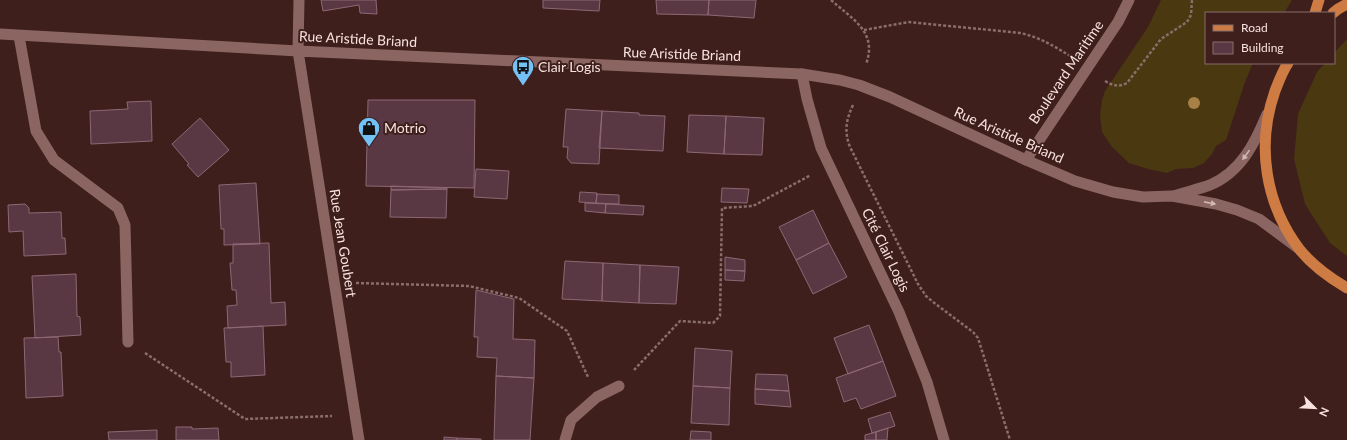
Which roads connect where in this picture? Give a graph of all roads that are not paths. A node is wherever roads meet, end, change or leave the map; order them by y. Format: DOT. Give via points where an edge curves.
graph roads {
  1 [pos="298,0"];
  2 [pos="1129,0"];
  3 [pos="1320,0"];
  4 [pos="1347,4"];
  5 [pos="1315,12"];
  6 [pos="1335,12"];
  7 [pos="0,34"];
  8 [pos="19,36"];
  9 [pos="298,51"];
  10 [pos="1287,64"];
  11 [pos="802,74"];
  12 [pos="1269,108"];
  13 [pos="1026,160"];
  14 [pos="1172,196"];
  15 [pos="1300,250"];
  16 [pos="1347,288"];
  17 [pos="128,342"];
  18 [pos="620,386"];
  19 [pos="359,440"];
  20 [pos="565,440"];
  21 [pos="944,440"];
  1 -- 9 [label="main road, Rue Jean Goubert"];
  2 -- 13 [label="main road, Boulevard Maritime" via="1118,22"];
  3 -- 5 [label="main road"];
  4 -- 6 [label="main road"];
  7 -- 8 [label="main road, Rue Aristide Briand"];
  8 -- 9 [label="main road, Rue Aristide Briand"];
  8 -- 17 [label="main road" via="36,131 54,160 118,208 125,226"];
  9 -- 11 [label="main road, Rue Aristide Briand"];
  9 -- 19 [label="main road, Rue Jean Goubert"];
  10 -- 12 [label="main road"];
  11 -- 13 [label="main road, Rue Aristide Briand" via="859,85"];
  11 -- 21 [label="main road, Cité Clair Logis" via="821,148 899,312 927,382"];
  12 -- 14 [label="main road, Rue Aristide Briand, one-way" via="1248,153 1226,176 1210,185"];
  12 -- 15 [label="main road" via="1265,134 1269,187 1282,220"];
  13 -- 14 [label="main road, Rue Aristide Briand" via="1075,181 1114,192 1143,197"];
  14 -- 15 [label="main road, Rue Aristide Briand, one-way" via="1216,204 1259,219"];
  15 -- 16 [label="main road" via="1326,276"];
  18 -- 20 [label="main road" via="596,396 571,420"];
}
